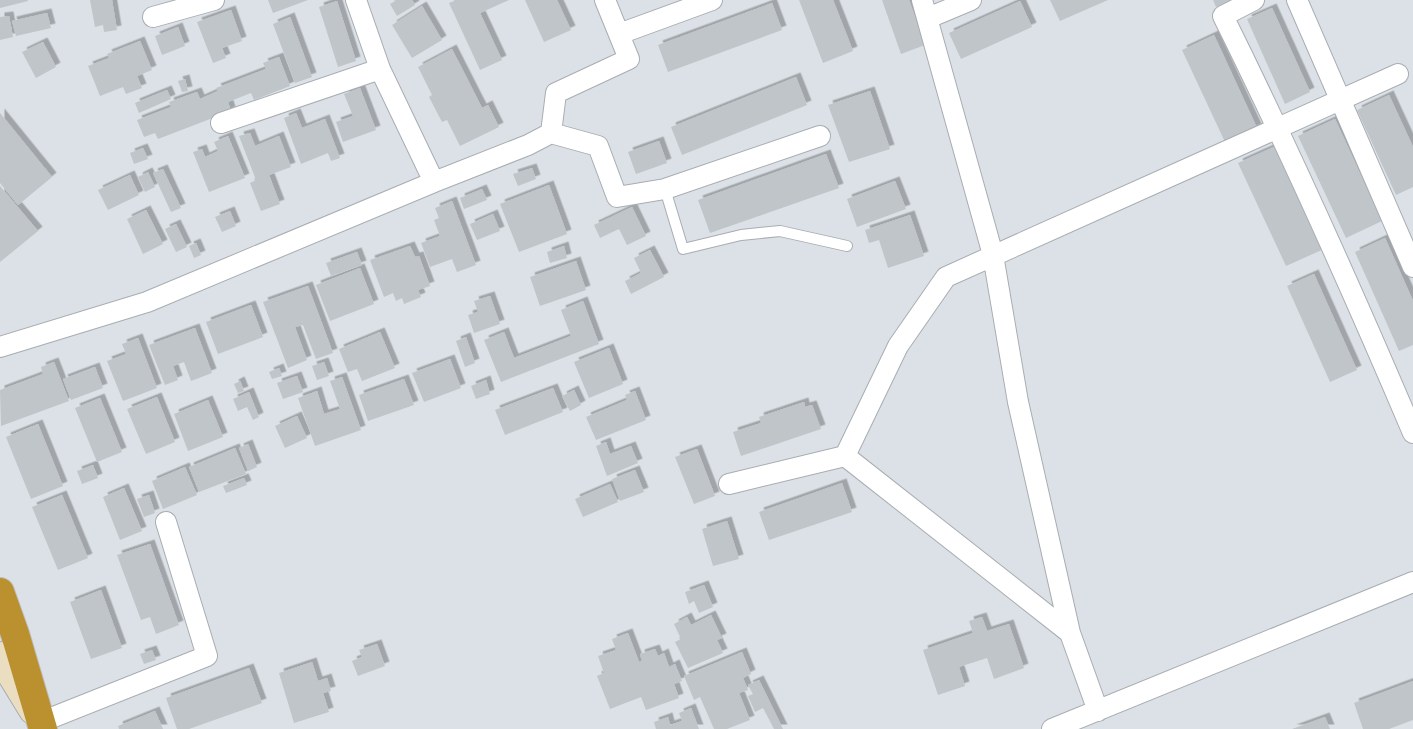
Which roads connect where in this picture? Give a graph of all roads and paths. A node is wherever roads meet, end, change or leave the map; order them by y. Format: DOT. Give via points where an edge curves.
graph roads {
  1 [pos="214,0"];
  2 [pos="356,0"];
  3 [pos="605,0"];
  4 [pos="712,0"];
  5 [pos="971,0"];
  6 [pos="1254,0"];
  7 [pos="1297,0"];
  8 [pos="925,9"];
  9 [pos="153,17"];
  10 [pos="619,34"];
  11 [pos="380,69"];
  12 [pos="1398,74"];
  13 [pos="1340,100"];
  14 [pos="221,123"];
  15 [pos="1278,128"];
  16 [pos="551,133"];
  17 [pos="820,136"];
  18 [pos="434,182"];
  19 [pos="665,189"];
  20 [pos="848,246"];
  21 [pos="993,255"];
  22 [pos="1413,267"];
  23 [pos="0,348"];
  24 [pos="1413,433"];
  25 [pos="845,456"];
  26 [pos="729,484"];
  27 [pos="166,522"];
  28 [pos="1413,582"];
  29 [pos="0,592"];
  30 [pos="1070,633"];
  31 [pos="0,656"];
  32 [pos="1098,711"];
  33 [pos="42,726"];
  34 [pos="1052,729"];
  1 -- 9 [label="street"];
  2 -- 11 [label="street"];
  3 -- 10 [label="street"];
  4 -- 10 [label="street"];
  5 -- 8 [label="street"];
  6 -- 15 [label="street" via="1223,16"];
  7 -- 13 [label="street"];
  8 -- 21 [label="street"];
  10 -- 16 [label="street" via="629,59 556,93"];
  11 -- 14 [label="street"];
  11 -- 18 [label="street"];
  12 -- 13 [label="street"];
  13 -- 15 [label="street"];
  13 -- 22 [label="street"];
  15 -- 21 [label="street"];
  15 -- 24 [label="street"];
  16 -- 18 [label="street"];
  16 -- 19 [label="street" via="598,146 617,197"];
  17 -- 19 [label="street"];
  18 -- 23 [label="street" via="147,302"];
  19 -- 20 [label="lane" via="683,249 741,235 780,231"];
  21 -- 25 [label="street" via="946,277 898,346"];
  21 -- 30 [label="street" via="1018,402"];
  25 -- 26 [label="street"];
  25 -- 30 [label="street"];
  27 -- 33 [label="street" via="207,656"];
  28 -- 32 [label="street"];
  29 -- 33 [label="highway"];
  30 -- 32 [label="street"];
  31 -- 33 [label="main road"];
  32 -- 34 [label="street"];
}
